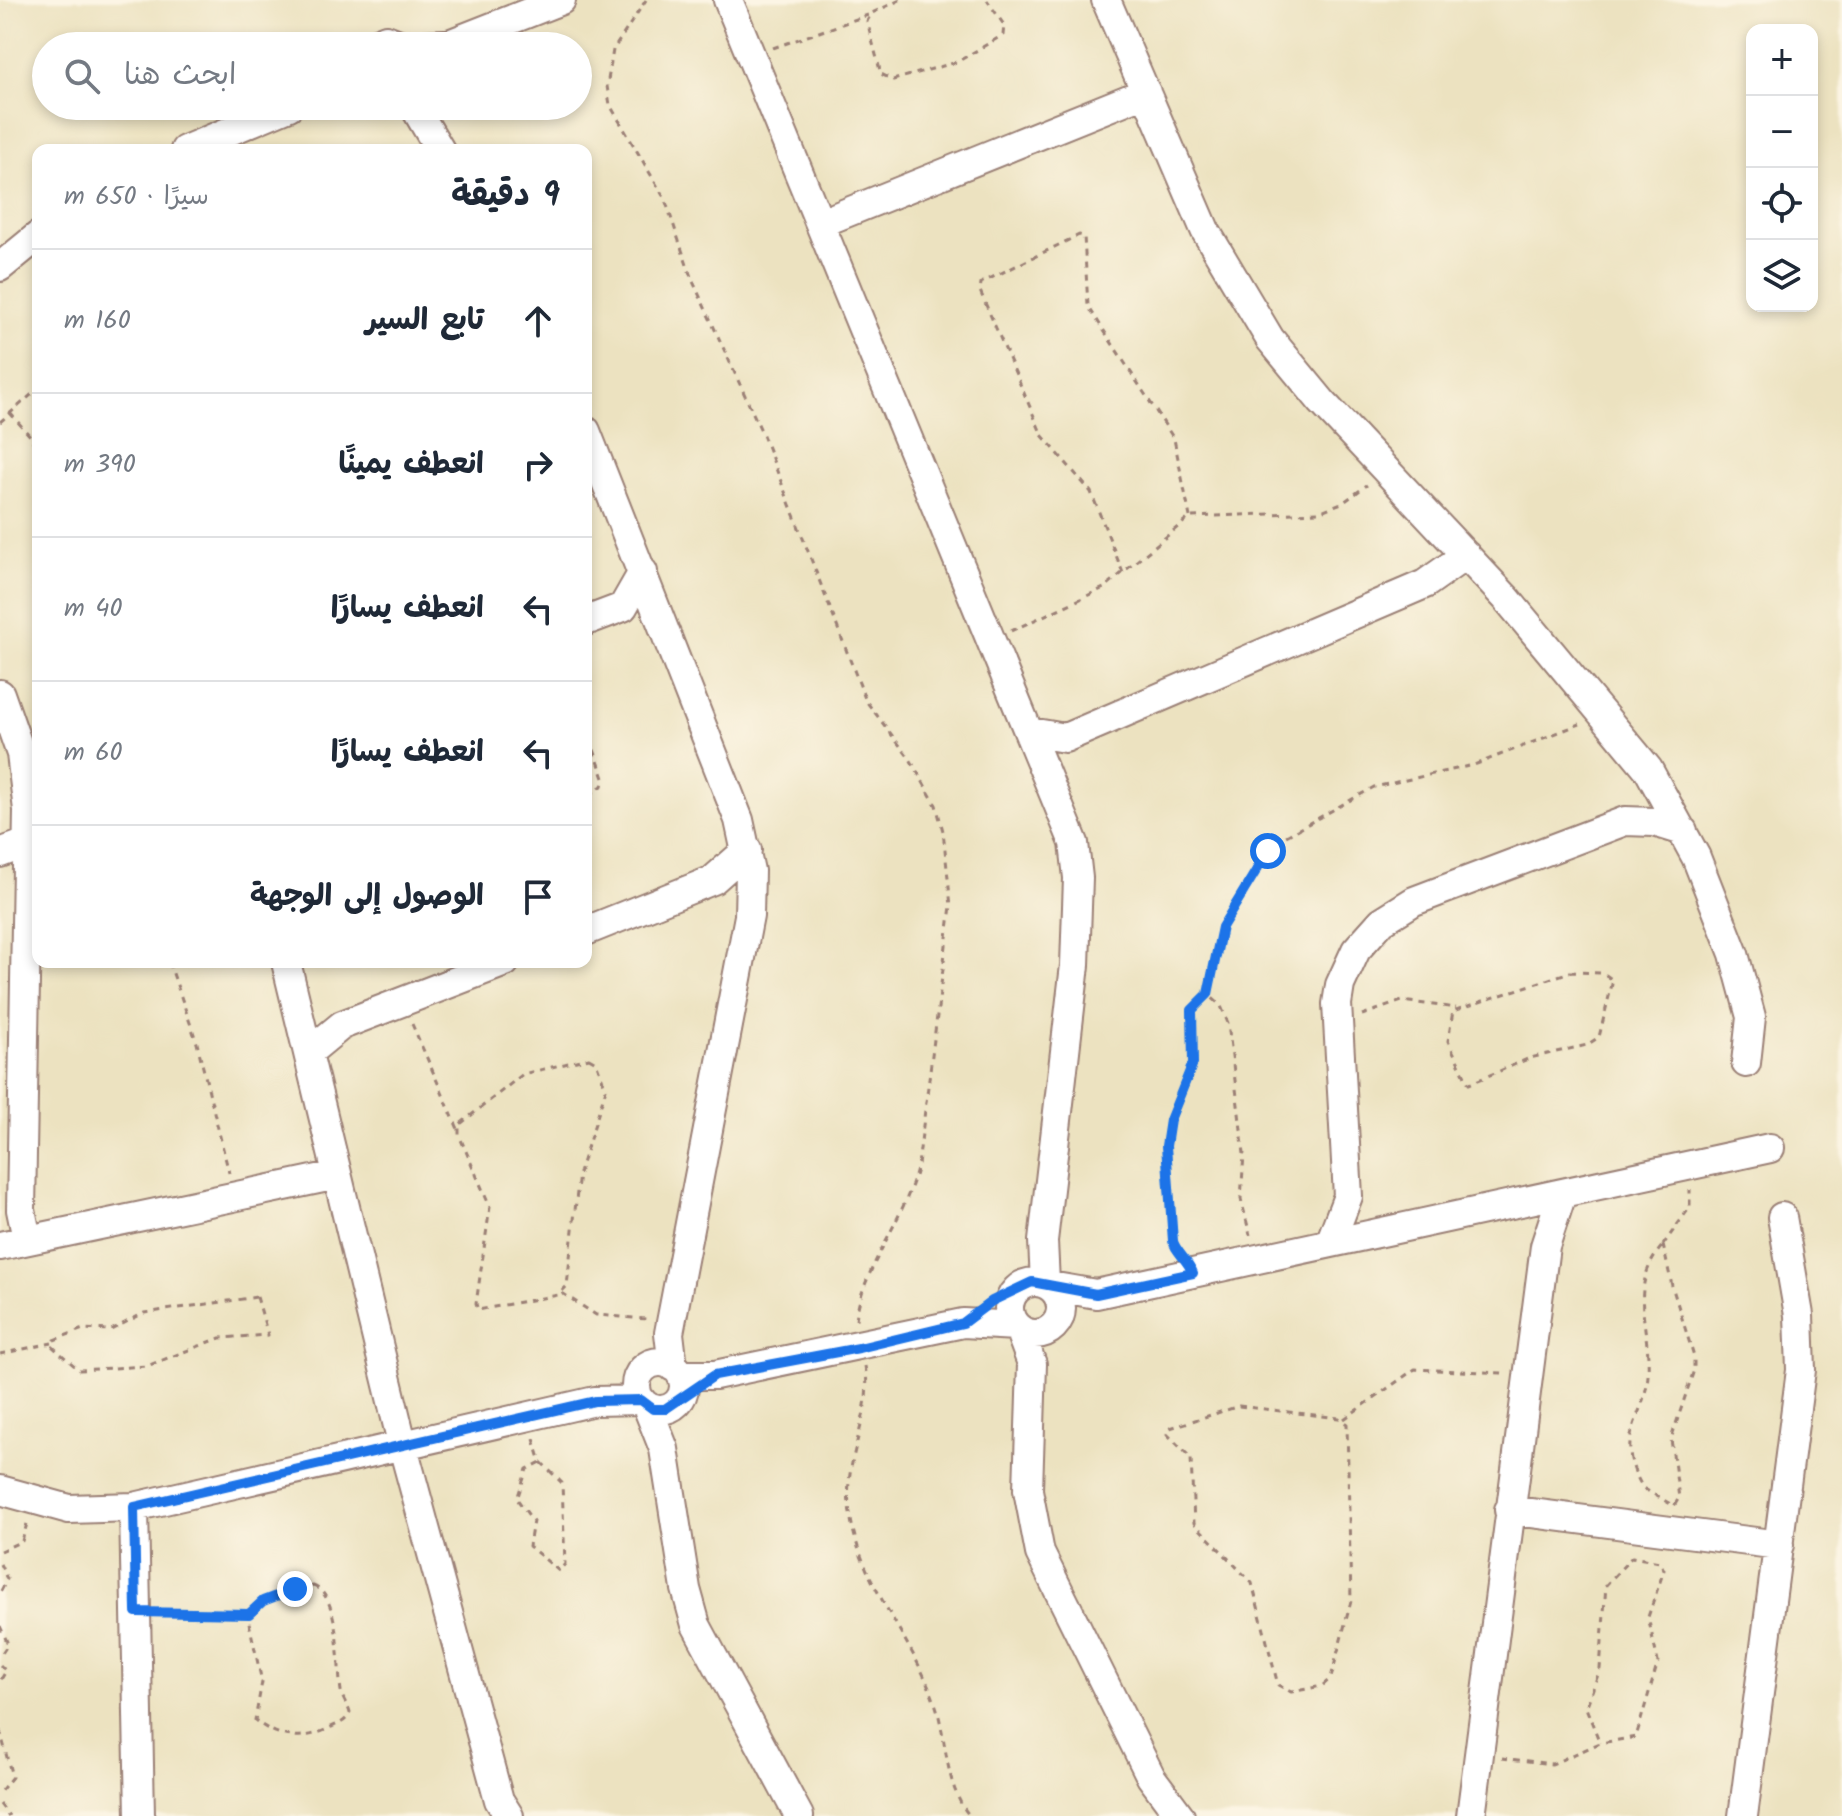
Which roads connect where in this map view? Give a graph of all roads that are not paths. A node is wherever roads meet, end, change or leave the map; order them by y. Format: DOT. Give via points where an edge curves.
graph roads {
  1 [pos="561,0"];
  2 [pos="728,0"];
  3 [pos="1106,0"];
  4 [pos="478,32"];
  5 [pos="1146,92"];
  6 [pos="256,120"];
  7 [pos="420,120"];
  8 [pos="199,144"];
  9 [pos="436,144"];
  10 [pos="821,223"];
  11 [pos="32,241"];
  12 [pos="0,267"];
  13 [pos="592,446"];
  14 [pos="1466,555"];
  15 [pos="643,572"];
  16 [pos="623,607"];
  17 [pos="659,613"];
  18 [pos="592,619"];
  19 [pos="0,694"];
  20 [pos="1030,732"];
  21 [pos="1065,738"];
  22 [pos="1648,769"];
  23 [pos="1046,770"];
  24 [pos="1625,821"];
  25 [pos="1683,831"];
  26 [pos="27,843"];
  27 [pos="747,850"];
  28 [pos="0,853"];
  29 [pos="699,887"];
  30 [pos="749,916"];
  31 [pos="592,929"];
  32 [pos="287,968"];
  33 [pos="490,968"];
  34 [pos="299,1015"];
  35 [pos="342,1025"];
  36 [pos="308,1053"];
  37 [pos="1746,1063"];
  38 [pos="1770,1148"];
  39 [pos="337,1175"];
  40 [pos="1562,1194"];
  41 [pos="1348,1196"];
  42 [pos="1519,1203"];
  43 [pos="1782,1217"];
  44 [pos="1379,1233"];
  45 [pos="27,1239"];
  46 [pos="1330,1243"];
  47 [pos="0,1246"];
  48 [pos="1545,1246"];
  49 [pos="1032,1287"];
  50 [pos="1096,1294"];
  51 [pos="963,1323"];
  52 [pos="1035,1327"];
  53 [pos="661,1386"];
  54 [pos="403,1447"];
  55 [pos="0,1490"];
  56 [pos="134,1507"];
  57 [pos="1509,1510"];
  58 [pos="1779,1545"];
  59 [pos="788,1808"];
  60 [pos="500,1811"];
  61 [pos="141,1815"];
  62 [pos="1744,1815"];
  63 [pos="1180,1816"];
  64 [pos="1471,1816"];
  1 -- 4 [label="street"];
  2 -- 10 [label="street"];
  3 -- 5 [label="street"];
  5 -- 10 [label="street"];
  5 -- 14 [label="street" via="1205,230 1247,305 1295,371"];
  6 -- 8 [label="street"];
  7 -- 9 [label="street"];
  10 -- 20 [label="street"];
  11 -- 12 [label="street"];
  13 -- 15 [label="street"];
  14 -- 21 [label="street" via="1425,584"];
  14 -- 22 [label="street"];
  15 -- 16 [label="street"];
  15 -- 17 [label="street"];
  16 -- 17 [label="street"];
  16 -- 18 [label="street"];
  17 -- 27 [label="street"];
  19 -- 26 [label="street" via="21,754"];
  20 -- 21 [label="street"];
  20 -- 23 [label="street"];
  21 -- 23 [label="street"];
  22 -- 24 [label="street" via="1639,803"];
  22 -- 25 [label="street"];
  23 -- 49 [label="street" via="1068,825 1078,878 1069,1033 1043,1241"];
  24 -- 25 [label="street"];
  24 -- 41 [label="street" via="1397,910 1368,935 1347,967 1338,995"];
  25 -- 37 [label="street" via="1722,921 1748,1002 1752,1033"];
  26 -- 28 [label="street"];
  26 -- 45 [label="street" via="21,1210"];
  27 -- 29 [label="street" via="726,872"];
  27 -- 30 [label="street"];
  29 -- 30 [label="street" via="727,896"];
  29 -- 31 [label="street"];
  30 -- 53 [label="street"];
  32 -- 34 [label="street"];
  33 -- 35 [label="street"];
  34 -- 35 [label="street"];
  34 -- 36 [label="street"];
  35 -- 36 [label="street"];
  36 -- 39 [label="street"];
  38 -- 40 [label="street"];
  39 -- 45 [label="street"];
  39 -- 54 [label="street"];
  40 -- 42 [label="street"];
  40 -- 48 [label="street"];
  41 -- 44 [label="street"];
  41 -- 46 [label="street"];
  42 -- 44 [label="street"];
  42 -- 48 [label="street" via="1536,1222"];
  43 -- 58 [label="street" via="1801,1342"];
  44 -- 46 [label="street"];
  45 -- 47 [label="street"];
  46 -- 50 [label="street"];
  48 -- 57 [label="street"];
  49 -- 50 [label="street"];
  49 -- 51 [label="street" via="982,1307"];
  49 -- 52 [label="street" via="1009,1309"];
  49 -- 52 [label="street" via="1061,1303"];
  50 -- 52 [label="street"];
  51 -- 52 [label="street"];
  51 -- 53 [label="street" via="715,1375 700,1388"];
  52 -- 63 [label="street" via="1042,1349 1032,1364 1028,1490 1040,1553 1151,1777"];
  53 -- 54 [label="street"];
  53 -- 59 [label="street" via="664,1449 696,1625"];
  54 -- 56 [label="street"];
  54 -- 60 [label="street"];
  55 -- 56 [label="street" via="33,1502 92,1510"];
  56 -- 61 [label="street"];
  57 -- 58 [label="street"];
  57 -- 64 [label="street"];
  58 -- 62 [label="street"];
}
